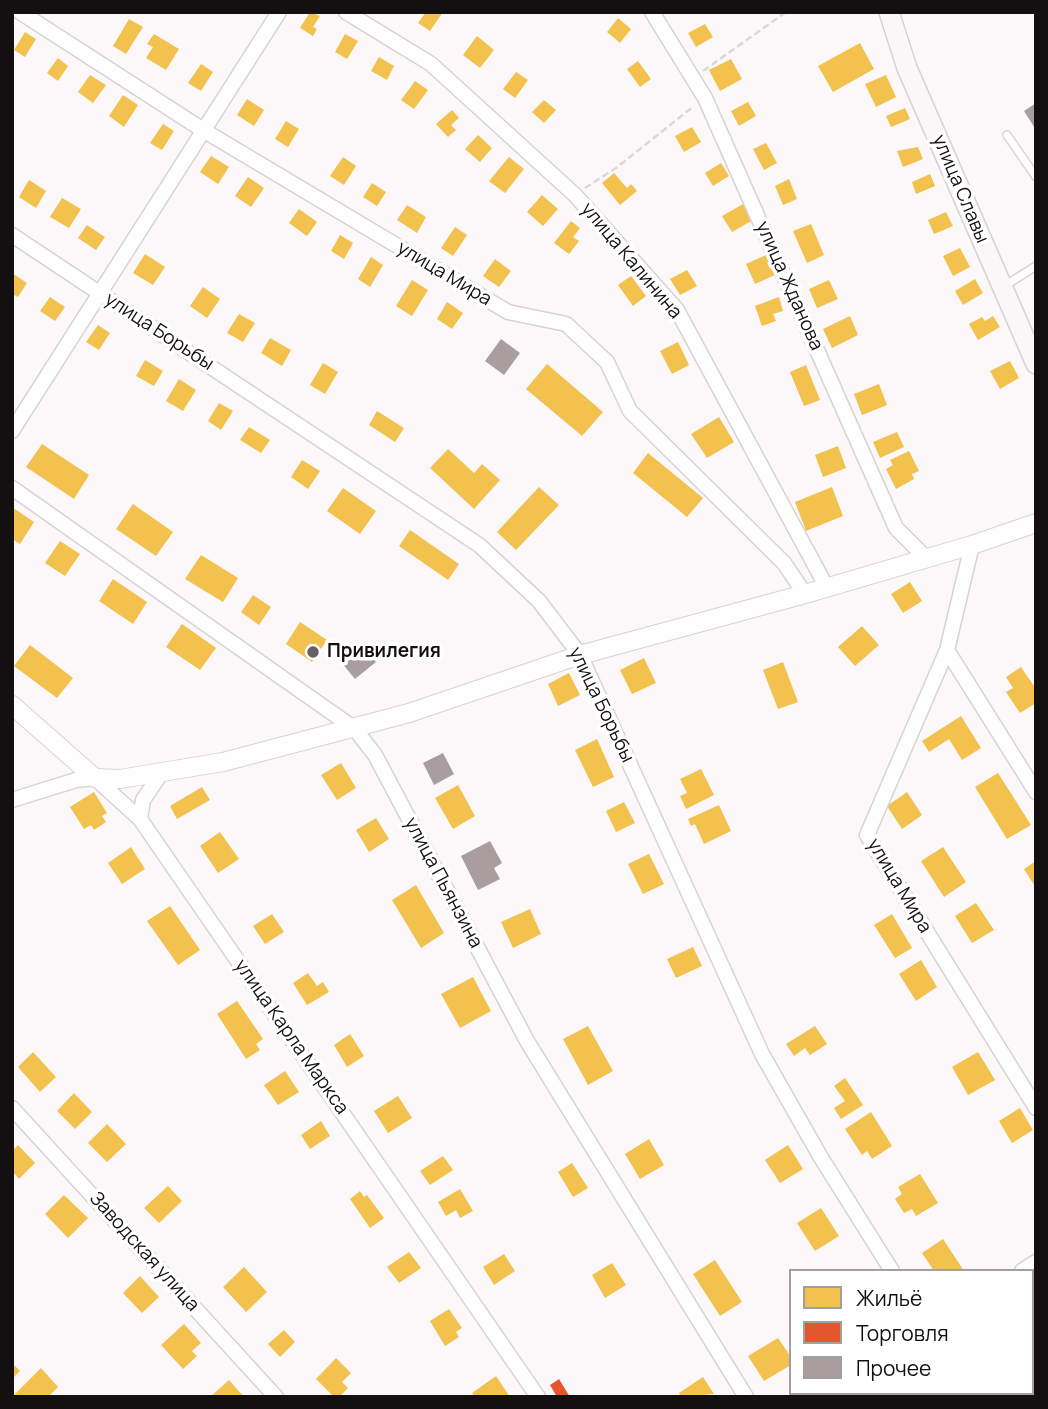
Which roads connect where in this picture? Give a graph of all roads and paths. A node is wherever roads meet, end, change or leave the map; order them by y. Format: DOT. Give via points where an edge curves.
graph roads {
  1 [pos="20,12"];
  2 [pos="279,12"];
  3 [pos="346,12"];
  4 [pos="652,12"];
  5 [pos="786,12"];
  6 [pos="889,12"];
  7 [pos="692,79"];
  8 [pos="705,97"];
  9 [pos="203,130"];
  10 [pos="1007,135"];
  11 [pos="1036,177"];
  12 [pos="575,195"];
  13 [pos="12,235"];
  14 [pos="1036,266"];
  15 [pos="1003,287"];
  16 [pos="100,293"];
  17 [pos="1031,342"];
  18 [pos="1036,364"];
  19 [pos="12,430"];
  20 [pos="12,488"];
  21 [pos="1036,523"];
  22 [pos="972,545"];
  23 [pos="926,558"];
  24 [pos="826,586"];
  25 [pos="805,594"];
  26 [pos="947,650"];
  27 [pos="580,655"];
  28 [pos="12,705"];
  29 [pos="355,729"];
  30 [pos="162,772"];
  31 [pos="95,778"];
  32 [pos="1036,792"];
  33 [pos="12,800"];
  34 [pos="140,819"];
  35 [pos="12,1108"];
  36 [pos="1036,1108"];
  37 [pos="891,1269"];
  38 [pos="276,1397"];
  39 [pos="538,1397"];
  40 [pos="746,1397"];
  1 -- 9 [label="street, улица Мира"];
  2 -- 9 [label="street"];
  3 -- 12 [label="street, улица Калинина" via="431,64"];
  4 -- 7 [label="street, улица Жданова"];
  5 -- 7 [label="path"];
  6 -- 15 [label="main road, улица Славы" via="908,68"];
  7 -- 8 [label="street, улица Жданова"];
  8 -- 12 [label="path"];
  8 -- 23 [label="street, улица Жданова" via="896,528"];
  9 -- 16 [label="street"];
  9 -- 25 [label="street, улица Мира" via="508,312 566,324 607,362 630,411 784,563"];
  10 -- 11 [label="lane"];
  12 -- 24 [label="street, улица Калинина" via="677,310"];
  13 -- 16 [label="street, улица Борьбы"];
  14 -- 15 [label="lane"];
  15 -- 17 [label="main road, улица Славы"];
  16 -- 19 [label="street"];
  16 -- 27 [label="street, улица Борьбы" via="479,545 539,601"];
  17 -- 18 [label="main road, улица Славы"];
  20 -- 29 [label="street, улица Пьянзина"];
  21 -- 22 [label="street"];
  22 -- 23 [label="street"];
  22 -- 26 [label="street"];
  23 -- 24 [label="street"];
  24 -- 25 [label="street"];
  25 -- 27 [label="street"];
  26 -- 32 [label="street"];
  26 -- 36 [label="street, улица Мира" via="867,835"];
  27 -- 29 [label="street"];
  27 -- 37 [label="street, улица Борьбы" via="762,1054"];
  28 -- 31 [label="street, улица Карла Маркса"];
  29 -- 30 [label="street" via="223,762"];
  29 -- 40 [label="street, улица Пьянзина" via="375,755 527,1041"];
  30 -- 31 [label="street"];
  30 -- 34 [label="street" via="144,800"];
  31 -- 33 [label="street"];
  31 -- 34 [label="street, улица Карла Маркса"];
  34 -- 39 [label="street, улица Карла Маркса"];
  35 -- 38 [label="street, Заводская улица"];
}
